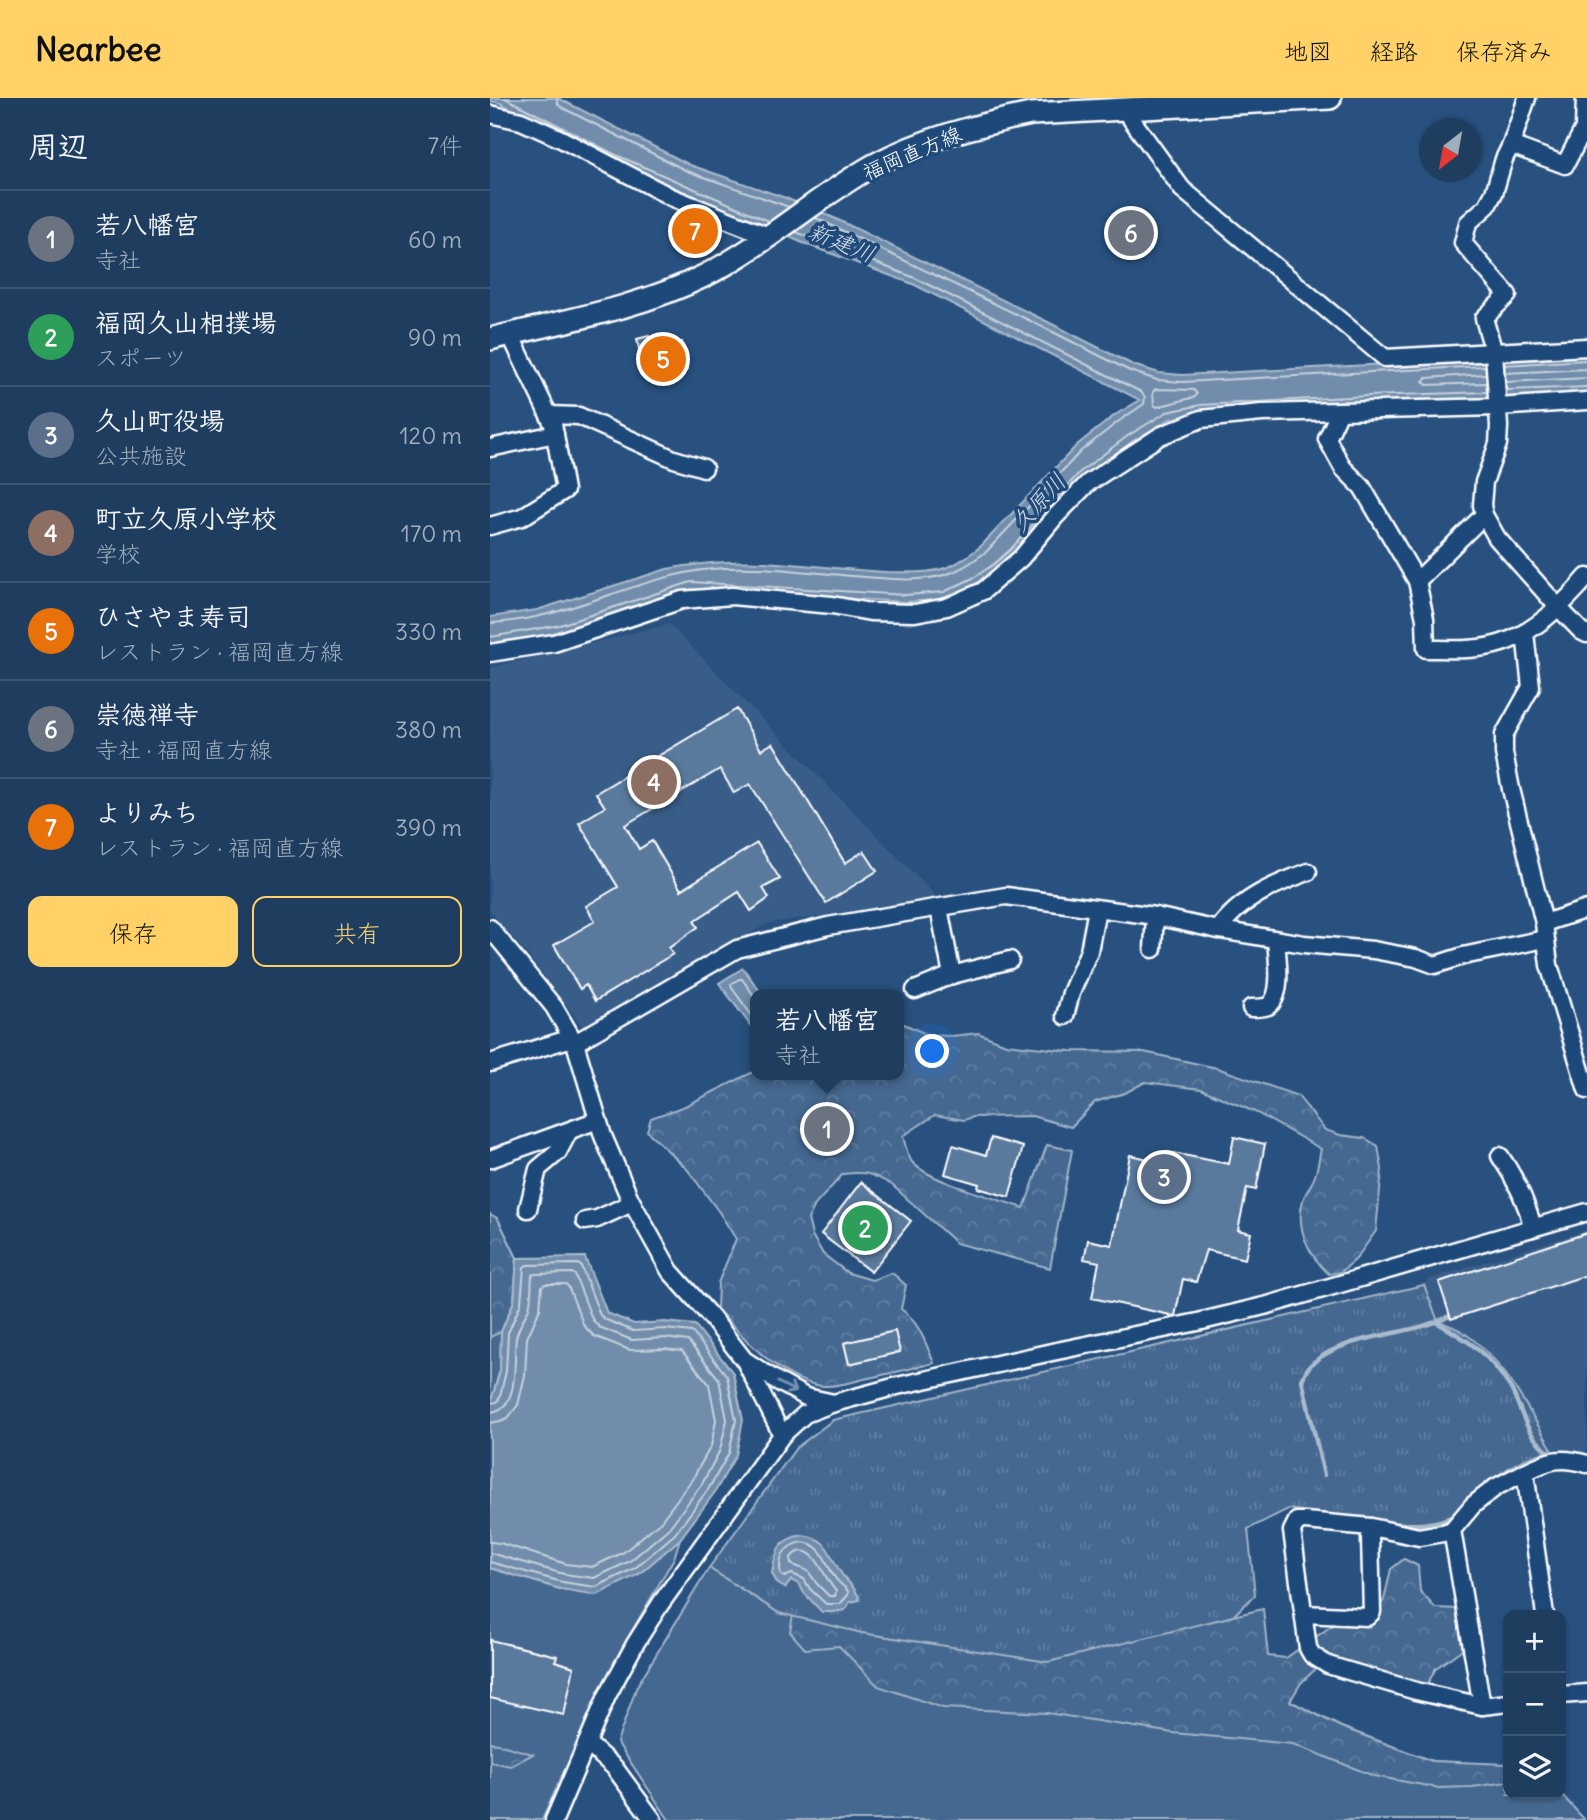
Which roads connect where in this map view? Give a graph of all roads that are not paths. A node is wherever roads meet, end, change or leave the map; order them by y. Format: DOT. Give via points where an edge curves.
graph roads {
  1 [pos="1329,98"];
  2 [pos="1527,98"];
  3 [pos="1585,98"];
  4 [pos="1185,102"];
  5 [pos="1029,106"];
  6 [pos="1124,108"];
  7 [pos="490,114"];
  8 [pos="1511,145"];
  9 [pos="768,236"];
  10 [pos="500,337"];
  11 [pos="1587,347"];
  12 [pos="1494,352"];
  13 [pos="1587,401"];
  14 [pos="1498,407"];
  15 [pos="1340,411"];
  16 [pos="549,415"];
  17 [pos="555,433"];
  18 [pos="490,448"];
  19 [pos="704,468"];
  20 [pos="1483,516"];
  21 [pos="490,526"];
  22 [pos="1587,577"];
  23 [pos="1417,581"];
  24 [pos="1558,607"];
  25 [pos="1525,633"];
  26 [pos="1587,634"];
  27 [pos="490,653"];
  28 [pos="1308,872"];
  29 [pos="939,908"];
  30 [pos="1097,909"];
  31 [pos="1587,909"];
  32 [pos="1155,916"];
  33 [pos="490,928"];
  34 [pos="1218,930"];
  35 [pos="1545,931"];
  36 [pos="1276,940"];
  37 [pos="1153,949"];
  38 [pos="1010,960"];
  39 [pos="952,975"];
  40 [pos="915,990"];
  41 [pos="1251,1008"];
  42 [pos="1065,1016"];
  43 [pos="573,1041"];
  44 [pos="490,1063"];
  45 [pos="1587,1090"];
  46 [pos="598,1120"];
  47 [pos="569,1131"];
  48 [pos="1500,1156"];
  49 [pos="490,1159"];
  50 [pos="632,1203"];
  51 [pos="528,1209"];
  52 [pos="1587,1213"];
  53 [pos="585,1221"];
  54 [pos="1533,1228"];
  55 [pos="745,1361"];
  56 [pos="834,1403"];
  57 [pos="782,1435"];
  58 [pos="1587,1464"];
  59 [pos="1525,1472"];
  60 [pos="1371,1528"];
  61 [pos="1452,1530"];
  62 [pos="1544,1610"];
  63 [pos="1304,1614"];
  64 [pos="1587,1693"];
  65 [pos="1566,1695"];
  66 [pos="1503,1704"];
  67 [pos="1482,1706"];
  68 [pos="587,1743"];
  69 [pos="554,1820"];
  70 [pos="653,1820"];
  1 -- 4 [label="main road, 福岡直方線"];
  2 -- 8 [label="street"];
  3 -- 8 [label="street" via="1584,128 1565,165"];
  4 -- 6 [label="main road, 福岡直方線"];
  5 -- 6 [label="main road, 福岡直方線"];
  5 -- 9 [label="main road, 福岡直方線" via="875,165"];
  6 -- 12 [label="street" via="1182,189 1385,358"];
  7 -- 9 [label="street" via="521,121 671,197"];
  8 -- 12 [label="street" via="1494,193 1468,223 1463,243 1508,295 1484,317"];
  9 -- 10 [label="main road, 福岡直方線" via="705,275 661,294"];
  10 -- 16 [label="street"];
  11 -- 12 [label="street"];
  12 -- 14 [label="street"];
  13 -- 14 [label="street"];
  14 -- 15 [label="street"];
  14 -- 20 [label="street" via="1498,444 1484,482"];
  15 -- 23 [label="street" via="1327,439 1343,468 1362,487"];
  15 -- 27 [label="street" via="1201,419 1160,436 1088,483 1021,558 983,591 947,607 915,613 870,612 732,596 682,600 554,643"];
  16 -- 17 [label="street"];
  16 -- 19 [label="street" via="579,416"];
  17 -- 18 [label="street"];
  17 -- 21 [label="street" via="565,490 522,517"];
  20 -- 23 [label="street"];
  20 -- 24 [label="street"];
  22 -- 24 [label="street"];
  23 -- 25 [label="street" via="1426,649 1478,648"];
  24 -- 25 [label="street"];
  24 -- 26 [label="street"];
  25 -- 35 [label="street" via="1531,687 1504,734 1504,753"];
  28 -- 34 [label="street" via="1265,890"];
  29 -- 30 [label="street" via="1006,896"];
  29 -- 39 [label="street"];
  29 -- 43 [label="street" via="828,926 737,949"];
  30 -- 32 [label="street"];
  30 -- 42 [label="street" via="1089,951"];
  31 -- 35 [label="street"];
  32 -- 34 [label="street"];
  32 -- 37 [label="street"];
  33 -- 43 [label="street" via="554,1007"];
  34 -- 36 [label="street"];
  35 -- 36 [label="street" via="1435,965 1373,950"];
  35 -- 45 [label="street" via="1549,964"];
  36 -- 41 [label="street" via="1276,995 1265,1007"];
  38 -- 39 [label="street"];
  39 -- 40 [label="street"];
  43 -- 44 [label="street"];
  43 -- 46 [label="street"];
  46 -- 47 [label="street"];
  46 -- 50 [label="street"];
  47 -- 49 [label="street"];
  47 -- 51 [label="street" via="558,1152 538,1169"];
  48 -- 54 [label="street"];
  50 -- 53 [label="street"];
  50 -- 55 [label="street" via="670,1271"];
  52 -- 54 [label="street"];
  54 -- 56 [label="street" via="1256,1308"];
  55 -- 56 [label="street, one-way" via="806,1397"];
  55 -- 57 [label="street"];
  56 -- 57 [label="street" via="804,1415"];
  57 -- 68 [label="street" via="635,1644"];
  58 -- 59 [label="street" via="1548,1460"];
  59 -- 61 [label="street" via="1473,1505"];
  59 -- 62 [label="street"];
  60 -- 61 [label="street" via="1419,1537"];
  60 -- 63 [label="street" via="1372,1612 1367,1616"];
  60 -- 63 [label="street" via="1297,1521 1293,1531"];
  61 -- 67 [label="street"];
  63 -- 67 [label="street" via="1308,1648 1328,1665"];
  64 -- 65 [label="street"];
  66 -- 67 [label="street"];
  68 -- 69 [label="street"];
  68 -- 70 [label="street" via="614,1767"];
}
